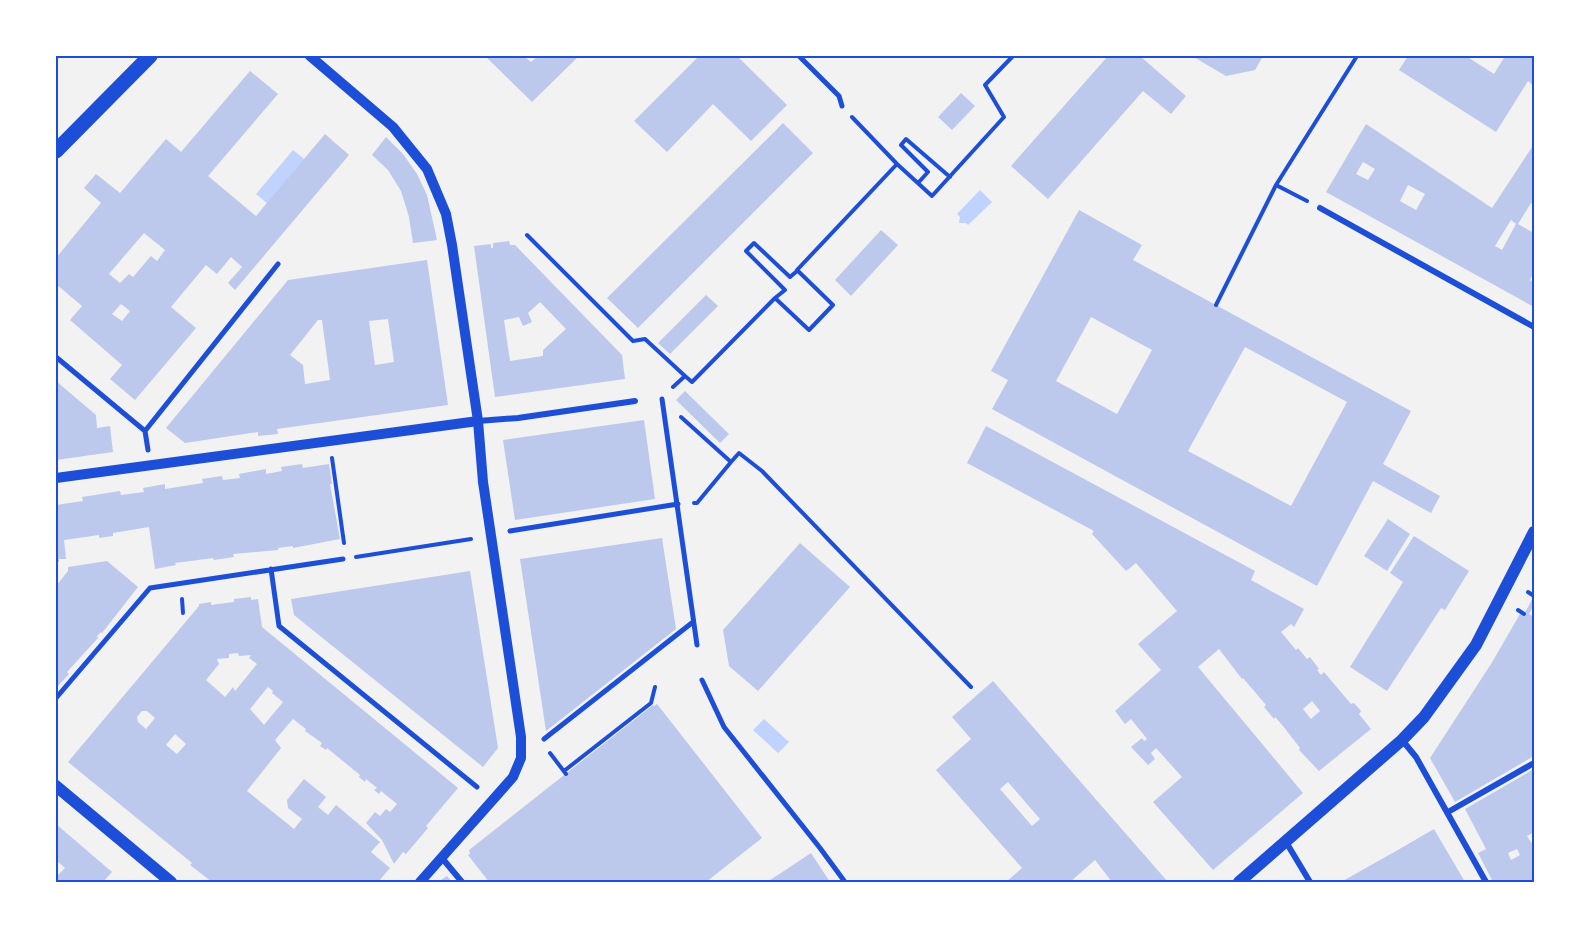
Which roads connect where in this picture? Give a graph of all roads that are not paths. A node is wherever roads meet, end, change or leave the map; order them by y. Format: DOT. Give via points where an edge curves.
graph roads {
  1 [pos="150,56"];
  2 [pos="310,56"];
  3 [pos="799,56"];
  4 [pos="842,106"];
  5 [pos="56,151"];
  6 [pos="1320,208"];
  7 [pos="278,264"];
  8 [pos="1534,327"];
  9 [pos="56,357"];
  10 [pos="662,399"];
  11 [pos="635,401"];
  12 [pos="478,421"];
  13 [pos="145,431"];
  14 [pos="148,450"];
  15 [pos="56,478"];
  16 [pos="678,504"];
  17 [pos="510,531"];
  18 [pos="1534,532"];
  19 [pos="345,558"];
  20 [pos="271,569"];
  21 [pos="693,622"];
  22 [pos="697,645"];
  23 [pos="702,680"];
  24 [pos="56,698"];
  25 [pos="544,738"];
  26 [pos="1402,740"];
  27 [pos="1534,763"];
  28 [pos="56,786"];
  29 [pos="477,787"];
  30 [pos="1448,812"];
  31 [pos="1286,842"];
  32 [pos="442,858"];
  33 [pos="171,882"];
  34 [pos="420,882"];
  35 [pos="462,882"];
  36 [pos="845,882"];
  37 [pos="1239,882"];
  38 [pos="1310,882"];
  39 [pos="1486,882"];
  1 -- 5 [label="main road"];
  2 -- 12 [label="street" via="393,127 427,169 446,214"];
  3 -- 4 [label="street" via="839,96"];
  6 -- 8 [label="street"];
  7 -- 13 [label="street"];
  9 -- 13 [label="street"];
  10 -- 16 [label="street"];
  11 -- 12 [label="street"];
  12 -- 15 [label="street"];
  12 -- 32 [label="street" via="521,759 513,777"];
  13 -- 14 [label="street"];
  16 -- 17 [label="street"];
  16 -- 21 [label="street"];
  18 -- 26 [label="main road" via="1476,645 1424,717"];
  19 -- 20 [label="street"];
  20 -- 24 [label="street" via="150,588"];
  20 -- 29 [label="street" via="279,626"];
  21 -- 22 [label="street"];
  21 -- 25 [label="street"];
  23 -- 36 [label="street" via="724,727"];
  26 -- 30 [label="street"];
  26 -- 31 [label="main road"];
  27 -- 30 [label="street"];
  28 -- 33 [label="main road"];
  30 -- 39 [label="street"];
  31 -- 37 [label="main road"];
  31 -- 38 [label="street"];
  32 -- 34 [label="street"];
  32 -- 35 [label="street"];
}
